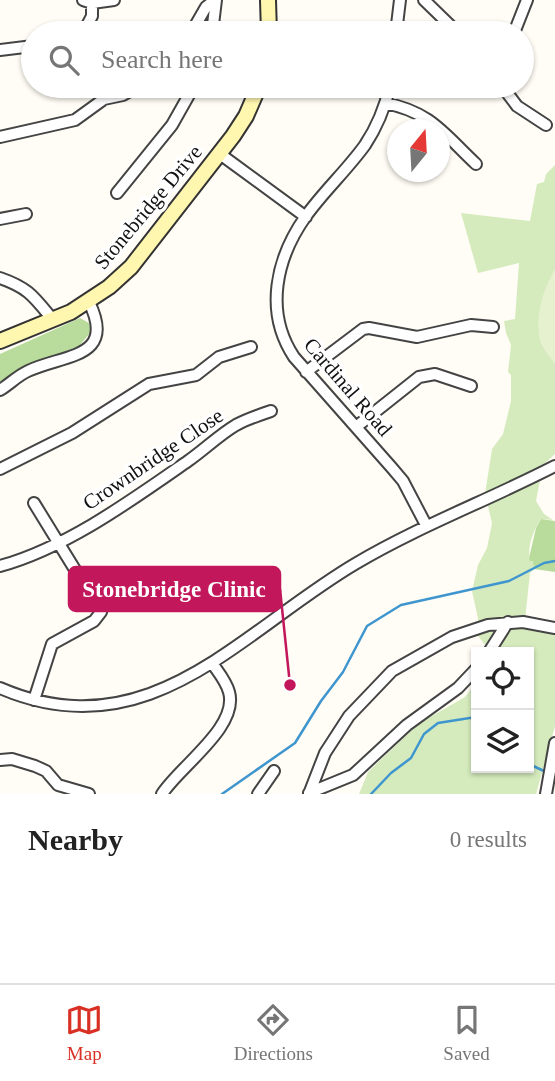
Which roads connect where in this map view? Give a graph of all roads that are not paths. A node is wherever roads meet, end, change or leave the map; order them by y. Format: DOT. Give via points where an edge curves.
graph roads {
  1 [pos="114,0"];
  2 [pos="215,0"];
  3 [pos="268,0"];
  4 [pos="400,0"];
  5 [pos="424,0"];
  6 [pos="527,0"];
  7 [pos="88,2"];
  8 [pos="89,21"];
  9 [pos="198,21"];
  10 [pos="213,21"];
  11 [pos="269,21"];
  12 [pos="397,21"];
  13 [pos="446,21"];
  14 [pos="519,21"];
  15 [pos="21,47"];
  16 [pos="0,50"];
  17 [pos="109,98"];
  18 [pos="187,98"];
  19 [pos="254,98"];
  20 [pos="387,98"];
  21 [pos="511,98"];
  22 [pos="386,103"];
  23 [pos="547,125"];
  24 [pos="0,137"];
  25 [pos="219,154"];
  26 [pos="476,164"];
  27 [pos="117,193"];
  28 [pos="26,214"];
  29 [pos="306,217"];
  30 [pos="0,219"];
  31 [pos="0,278"];
  32 [pos="89,302"];
  33 [pos="52,320"];
  34 [pos="494,327"];
  35 [pos="0,341"];
  36 [pos="251,347"];
  37 [pos="306,372"];
  38 [pos="471,386"];
  39 [pos="0,390"];
  40 [pos="271,411"];
  41 [pos="356,427"];
  42 [pos="555,466"];
  43 [pos="0,469"];
  44 [pos="34,503"];
  45 [pos="425,525"];
  46 [pos="59,543"];
  47 [pos="0,566"];
  48 [pos="508,622"];
  49 [pos="555,628"];
  50 [pos="492,647"];
  51 [pos="212,663"];
  52 [pos="471,674"];
  53 [pos="0,688"];
  54 [pos="34,700"];
  55 [pos="555,743"];
  56 [pos="0,760"];
  57 [pos="274,771"];
  58 [pos="89,794"];
  59 [pos="162,794"];
  60 [pos="258,794"];
  61 [pos="309,794"];
  62 [pos="546,794"];
  1 -- 7 [label="street"];
  2 -- 9 [label="street"];
  2 -- 10 [label="street"];
  3 -- 11 [label="street"];
  4 -- 12 [label="street"];
  5 -- 13 [label="street"];
  6 -- 14 [label="street"];
  7 -- 8 [label="street"];
  15 -- 16 [label="street"];
  17 -- 24 [label="street" via="75,120"];
  18 -- 27 [label="street" via="172,125"];
  19 -- 25 [label="street, Stonebridge Drive"];
  20 -- 22 [label="street, Cardinal Road"];
  21 -- 23 [label="street"];
  22 -- 26 [label="street" via="422,115"];
  22 -- 29 [label="street, Cardinal Road" via="366,144"];
  25 -- 29 [label="street"];
  25 -- 32 [label="street, Stonebridge Drive" via="131,267"];
  28 -- 30 [label="street"];
  29 -- 37 [label="street, Cardinal Road" via="279,271 276,306 282,337"];
  31 -- 33 [label="street" via="23,287"];
  32 -- 33 [label="street, Stonebridge Drive"];
  32 -- 39 [label="street" via="96,317 94,343 82,352 27,371"];
  33 -- 35 [label="street, Stonebridge Drive"];
  34 -- 37 [label="street" via="471,325 417,337 363,329"];
  36 -- 43 [label="street" via="219,357 196,374 149,384 72,433"];
  37 -- 41 [label="street, Cardinal Road"];
  38 -- 41 [label="street" via="435,374 419,377"];
  40 -- 46 [label="street, Crownbridge Close" via="235,426"];
  41 -- 45 [label="street, Cardinal Road" via="403,481"];
  42 -- 45 [label="street"];
  44 -- 46 [label="street"];
  45 -- 51 [label="street" via="337,575"];
  46 -- 47 [label="street, Crownbridge Close"];
  46 -- 54 [label="street" via="101,612 94,621 52,644"];
  48 -- 49 [label="street"];
  48 -- 50 [label="street"];
  48 -- 61 [label="street" via="452,637 392,671 334,738"];
  51 -- 54 [label="street" via="127,703 63,706"];
  51 -- 59 [label="street" via="229,693 229,712 219,730"];
  52 -- 61 [label="street" via="353,775"];
  53 -- 54 [label="street"];
  55 -- 62 [label="street"];
  56 -- 58 [label="street" via="12,759 46,771 54,788"];
  57 -- 60 [label="street"];
}
